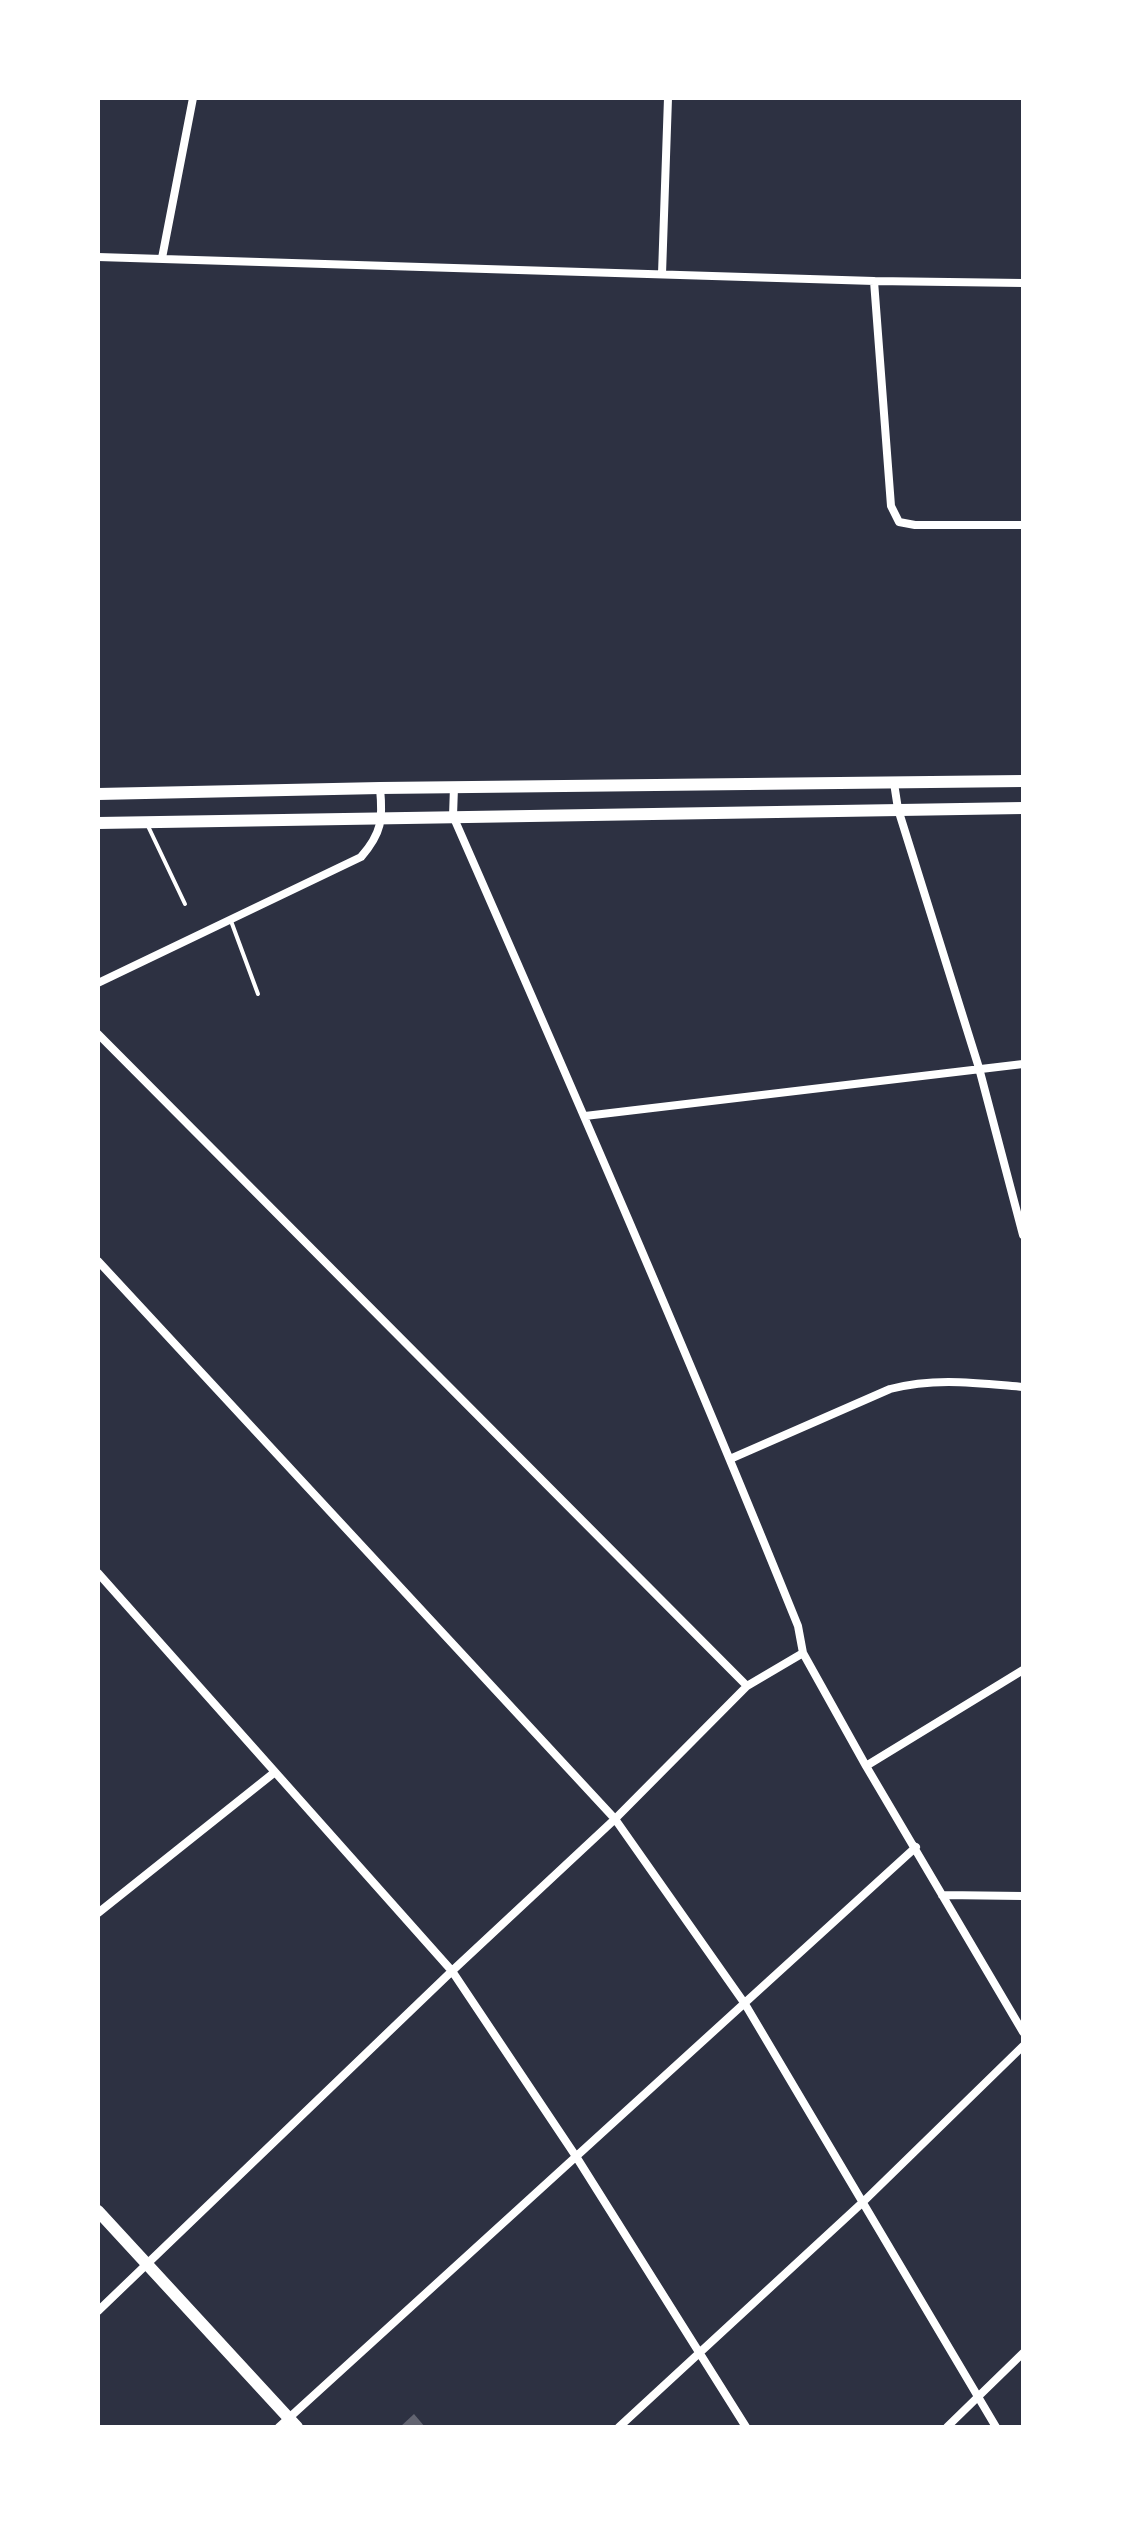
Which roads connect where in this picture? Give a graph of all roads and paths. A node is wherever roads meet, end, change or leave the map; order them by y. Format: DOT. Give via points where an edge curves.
graph roads {
  1 [pos="193,98"];
  2 [pos="668,98"];
  3 [pos="98,257"];
  4 [pos="162,258"];
  5 [pos="662,274"];
  6 [pos="874,281"];
  7 [pos="1023,283"];
  8 [pos="1023,525"];
  9 [pos="1023,781"];
  10 [pos="894,783"];
  11 [pos="774,784"];
  12 [pos="454,787"];
  13 [pos="380,788"];
  14 [pos="98,794"];
  15 [pos="1023,808"];
  16 [pos="898,809"];
  17 [pos="774,812"];
  18 [pos="453,816"];
  19 [pos="382,818"];
  20 [pos="146,821"];
  21 [pos="98,823"];
  22 [pos="185,904"];
  23 [pos="230,919"];
  24 [pos="98,983"];
  25 [pos="258,994"];
  26 [pos="98,1034"];
  27 [pos="1023,1064"];
  28 [pos="979,1068"];
  29 [pos="585,1116"];
  30 [pos="1023,1235"];
  31 [pos="98,1261"];
  32 [pos="1023,1387"];
  33 [pos="730,1459"];
  34 [pos="98,1573"];
  35 [pos="803,1653"];
  36 [pos="1023,1670"];
  37 [pos="747,1686"];
  38 [pos="866,1766"];
  39 [pos="275,1772"];
  40 [pos="615,1819"];
  41 [pos="916,1847"];
  42 [pos="942,1895"];
  43 [pos="1023,1896"];
  44 [pos="98,1913"];
  45 [pos="452,1971"];
  46 [pos="745,2004"];
  47 [pos="1023,2032"];
  48 [pos="1023,2046"];
  49 [pos="577,2158"];
  50 [pos="863,2202"];
  51 [pos="98,2211"];
  52 [pos="146,2263"];
  53 [pos="98,2311"];
  54 [pos="1023,2353"];
  55 [pos="699,2355"];
  56 [pos="978,2397"];
  57 [pos="288,2424"];
  58 [pos="619,2427"];
  59 [pos="746,2427"];
  60 [pos="947,2427"];
  61 [pos="996,2427"];
  1 -- 4 [label="street"];
  2 -- 5 [label="street"];
  3 -- 4 [label="street"];
  4 -- 5 [label="street"];
  5 -- 6 [label="street"];
  6 -- 7 [label="street"];
  6 -- 8 [label="street" via="891,506 899,522"];
  9 -- 10 [label="main road"];
  10 -- 11 [label="main road"];
  10 -- 16 [label="street"];
  11 -- 12 [label="main road"];
  11 -- 17 [label="main road"];
  12 -- 13 [label="main road"];
  12 -- 18 [label="street"];
  13 -- 14 [label="main road"];
  13 -- 19 [label="street"];
  15 -- 16 [label="main road"];
  16 -- 17 [label="main road"];
  16 -- 28 [label="street"];
  17 -- 18 [label="main road"];
  18 -- 19 [label="main road"];
  18 -- 29 [label="street"];
  19 -- 20 [label="main road"];
  19 -- 23 [label="street" via="375,842 361,857"];
  20 -- 21 [label="main road"];
  20 -- 22 [label="lane"];
  23 -- 24 [label="street"];
  23 -- 25 [label="lane"];
  26 -- 37 [label="street"];
  27 -- 28 [label="street"];
  28 -- 29 [label="street"];
  28 -- 30 [label="street"];
  29 -- 33 [label="street"];
  31 -- 40 [label="street"];
  32 -- 33 [label="street" via="918,1381"];
  33 -- 35 [label="street" via="798,1626"];
  34 -- 39 [label="street"];
  35 -- 37 [label="street"];
  35 -- 38 [label="street"];
  36 -- 38 [label="street"];
  37 -- 40 [label="street"];
  38 -- 41 [label="street"];
  39 -- 44 [label="street"];
  39 -- 45 [label="street"];
  40 -- 45 [label="street"];
  40 -- 46 [label="street"];
  41 -- 42 [label="street"];
  41 -- 46 [label="street"];
  42 -- 43 [label="street"];
  42 -- 47 [label="street"];
  45 -- 49 [label="street"];
  45 -- 52 [label="street"];
  46 -- 49 [label="street"];
  46 -- 50 [label="street"];
  48 -- 50 [label="street"];
  49 -- 55 [label="street"];
  49 -- 57 [label="street"];
  50 -- 55 [label="street"];
  50 -- 56 [label="street"];
  51 -- 52 [label="main road"];
  52 -- 53 [label="street"];
  52 -- 57 [label="main road"];
  54 -- 56 [label="street"];
  55 -- 58 [label="street"];
  55 -- 59 [label="street"];
  56 -- 60 [label="street"];
  56 -- 61 [label="street"];
}
